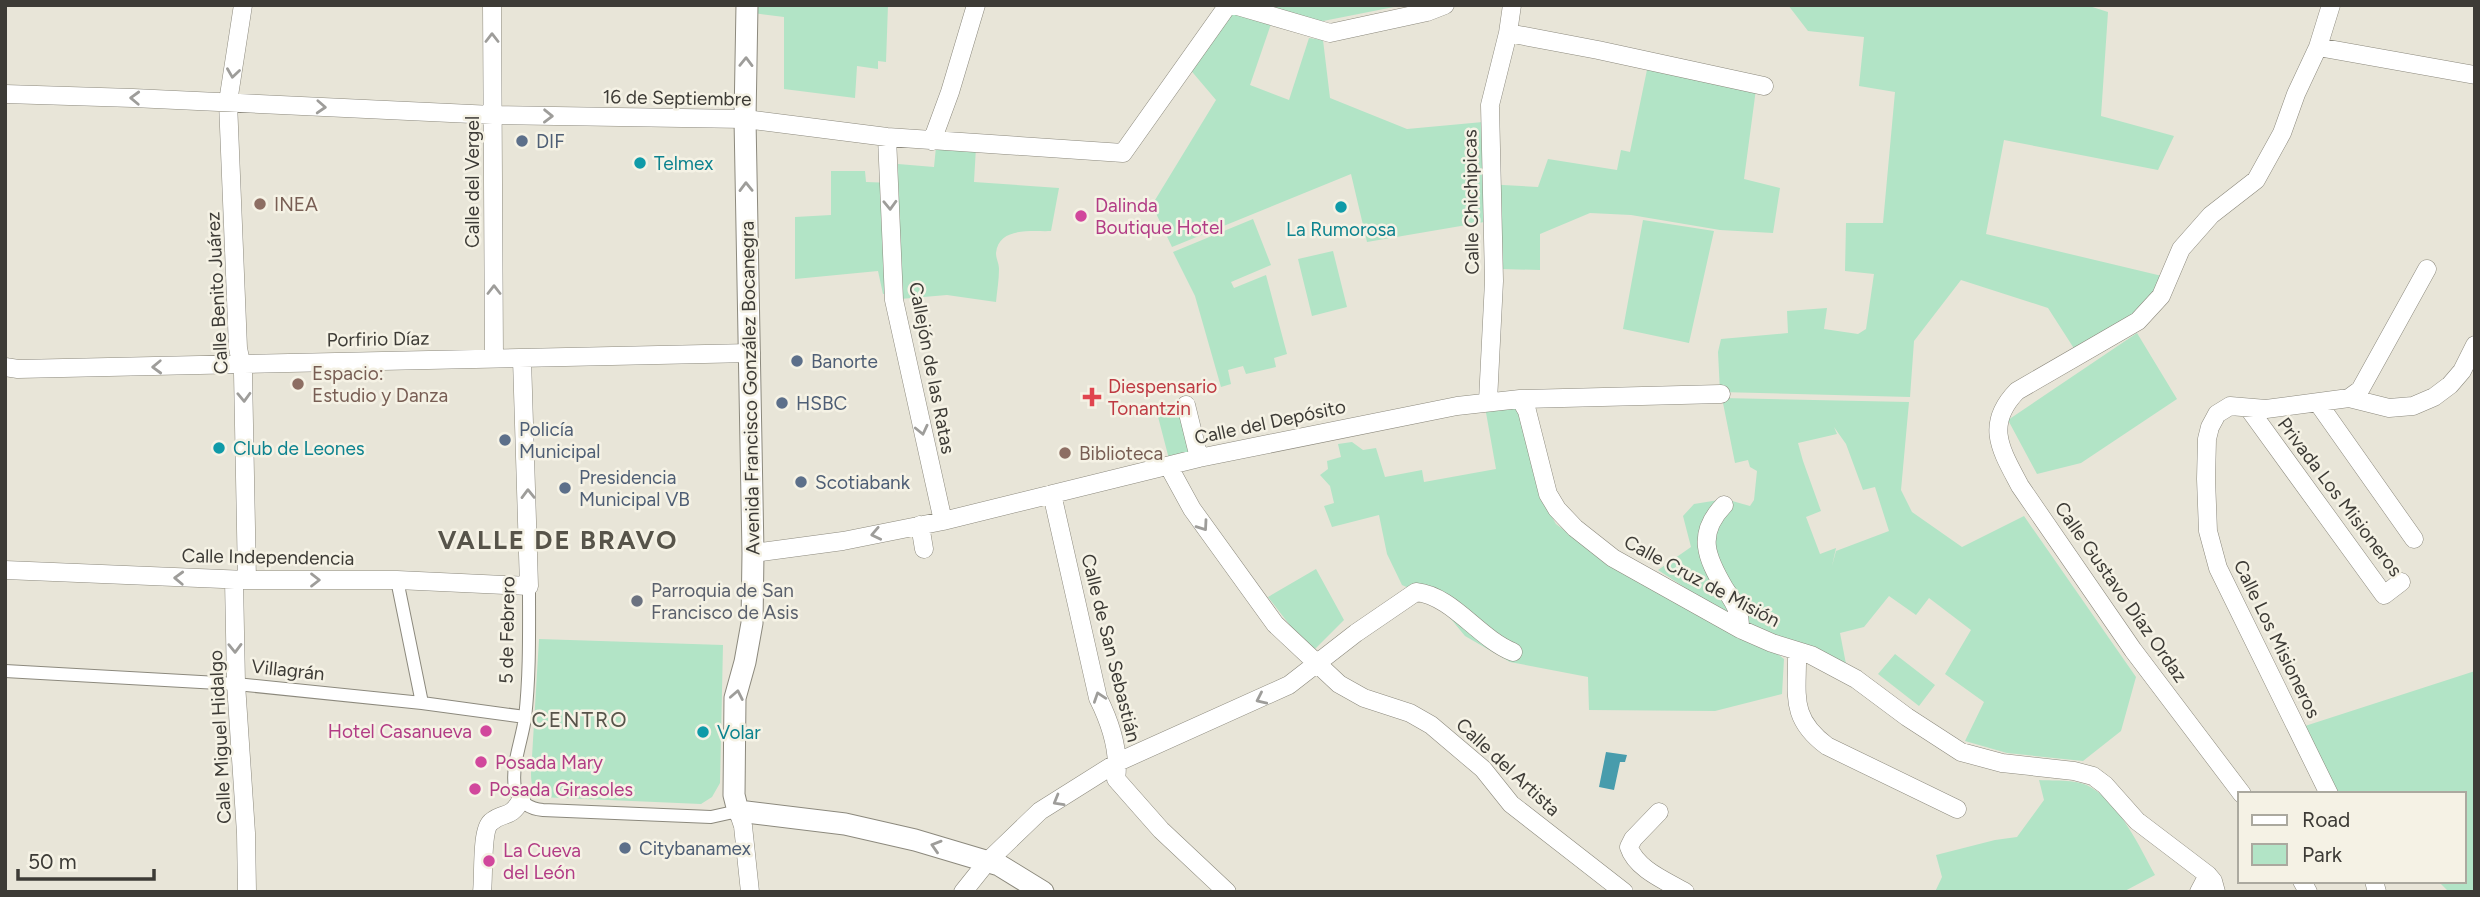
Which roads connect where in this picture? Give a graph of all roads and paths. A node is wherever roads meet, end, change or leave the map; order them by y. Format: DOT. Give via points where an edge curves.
graph roads {
  1 [pos="243,5"];
  2 [pos="492,5"];
  3 [pos="747,5"];
  4 [pos="976,5"];
  5 [pos="1228,5"];
  6 [pos="1234,5"];
  7 [pos="1445,5"];
  8 [pos="1512,5"];
  9 [pos="2331,5"];
  10 [pos="1508,33"];
  11 [pos="2318,47"];
  12 [pos="2475,75"];
  13 [pos="1764,86"];
  14 [pos="5,94"];
  15 [pos="228,103"];
  16 [pos="492,115"];
  17 [pos="745,118"];
  18 [pos="887,137"];
  19 [pos="932,141"];
  20 [pos="2427,269"];
  21 [pos="2475,345"];
  22 [pos="751,353"];
  23 [pos="494,358"];
  24 [pos="522,359"];
  25 [pos="242,363"];
  26 [pos="5,367"];
  27 [pos="1721,394"];
  28 [pos="2349,398"];
  29 [pos="1520,400"];
  30 [pos="1488,401"];
  31 [pos="2318,404"];
  32 [pos="1186,405"];
  33 [pos="2249,409"];
  34 [pos="1199,458"];
  35 [pos="1169,467"];
  36 [pos="1052,494"];
  37 [pos="1724,505"];
  38 [pos="943,521"];
  39 [pos="920,525"];
  40 [pos="2414,539"];
  41 [pos="924,548"];
  42 [pos="753,553"];
  43 [pos="5,570"];
  44 [pos="241,580"];
  45 [pos="397,580"];
  46 [pos="2401,582"];
  47 [pos="529,586"];
  48 [pos="1740,629"];
  49 [pos="1797,651"];
  50 [pos="1513,652"];
  51 [pos="1319,663"];
  52 [pos="5,671"];
  53 [pos="236,684"];
  54 [pos="422,703"];
  55 [pos="525,716"];
  56 [pos="1118,762"];
  57 [pos="2240,792"];
  58 [pos="2328,792"];
  59 [pos="521,800"];
  60 [pos="1958,809"];
  61 [pos="738,811"];
  62 [pos="1659,812"];
  63 [pos="987,862"];
  64 [pos="2208,875"];
  65 [pos="247,892"];
  66 [pos="482,892"];
  67 [pos="750,892"];
  68 [pos="963,892"];
  69 [pos="1044,892"];
  70 [pos="1227,892"];
  71 [pos="1624,892"];
  72 [pos="1685,892"];
  73 [pos="2199,892"];
  74 [pos="2216,892"];
  1 -- 15 [label="street, Calle Benito Juárez, one-way"];
  16 -- 2 [label="street, Calle del Vergel, one-way"];
  17 -- 3 [label="street, Avenida Francisco González Bocanegra, one-way"];
  4 -- 19 [label="street"];
  5 -- 19 [label="street, 16 de Septiembre" via="1123,153"];
  6 -- 7 [label="street" via="1330,33"];
  8 -- 10 [label="street, Calle Chichipicas"];
  9 -- 11 [label="street"];
  10 -- 13 [label="street"];
  10 -- 30 [label="street, Calle Chichipicas" via="1490,105 1494,281"];
  11 -- 12 [label="street"];
  11 -- 57 [label="street, Calle Gustavo Díaz Ordaz" via="2282,133 2256,180 2211,215 2181,249 2161,296 2138,321 2017,391 1999,417 1997,436 2021,486 2133,650"];
  15 -- 14 [label="street, 16 de Septiembre, one-way"];
  15 -- 16 [label="street, 16 de Septiembre, one-way"];
  15 -- 25 [label="street, Calle Benito Juárez"];
  16 -- 17 [label="street, 16 de Septiembre, one-way"];
  23 -- 16 [label="street, Calle del Vergel, one-way"];
  17 -- 18 [label="street, 16 de Septiembre"];
  22 -- 17 [label="street, Avenida Francisco González Bocanegra, one-way"];
  18 -- 19 [label="street, 16 de Septiembre"];
  18 -- 38 [label="street, Callejón de las Ratas, one-way" via="894,300"];
  20 -- 28 [label="street" via="2360,390"];
  21 -- 28 [label="street, Calle Los Misioneros" via="2450,385 2424,402 2389,408"];
  22 -- 24 [label="street, Porfirio Díaz"];
  22 -- 42 [label="street, Avenida Francisco González Bocanegra"];
  23 -- 24 [label="street, Porfirio Díaz"];
  23 -- 25 [label="street, Porfirio Díaz"];
  47 -- 24 [label="street, 5 de Febrero, one-way"];
  25 -- 26 [label="street, Porfirio Díaz, one-way"];
  25 -- 44 [label="street, Calle Benito Juárez, one-way" via="247,482"];
  27 -- 29 [label="street, Calle del Depósito"];
  28 -- 31 [label="street, Calle Los Misioneros"];
  29 -- 30 [label="street, Calle del Depósito"];
  29 -- 48 [label="street, Calle Cruz de Misión" via="1527,411 1548,494 1575,528 1613,558"];
  30 -- 34 [label="street, Calle del Depósito"];
  31 -- 33 [label="street, Calle Los Misioneros"];
  31 -- 40 [label="street"];
  32 -- 34 [label="street"];
  33 -- 46 [label="street, Privada Los Misioneros" via="2384,595"];
  33 -- 58 [label="street, Calle Los Misioneros" via="2223,409 2210,427 2208,531 2218,568"];
  34 -- 35 [label="street, Calle del Depósito"];
  35 -- 36 [label="street, Calle del Depósito"];
  35 -- 51 [label="street, Calle del Artista, one-way" via="1192,509 1275,624"];
  36 -- 38 [label="street, Calle del Depósito"];
  56 -- 36 [label="street, Calle de San Sebastián, one-way" via="1098,698"];
  37 -- 48 [label="street" via="1711,517 1706,532 1709,555 1738,611"];
  38 -- 39 [label="street, Calle del Depósito"];
  39 -- 41 [label="street"];
  39 -- 42 [label="street, Calle del Depósito, one-way"];
  61 -- 42 [label="street, Avenida Francisco González Bocanegra, one-way" via="734,795 735,698 752,623"];
  44 -- 43 [label="street, Calle Independencia, one-way"];
  44 -- 45 [label="street, Calle Independencia, one-way"];
  44 -- 53 [label="street, Calle Miguel Hidalgo, one-way"];
  45 -- 47 [label="street, Calle Independencia"];
  45 -- 54 [label="street"];
  47 -- 55 [label="street, 5 de Febrero"];
  48 -- 49 [label="street, Calle Cruz de Misión"];
  49 -- 60 [label="street" via="1798,710 1813,736"];
  49 -- 64 [label="street, Calle Cruz de Misión" via="1856,679 1961,752 1982,760 2094,776 2137,821"];
  50 -- 51 [label="street" via="1491,642 1430,593 1416,592"];
  51 -- 56 [label="street, one-way" via="1265,697"];
  51 -- 71 [label="street, Calle del Artista" via="1339,684 1364,698 1431,725 1483,769 1511,804"];
  52 -- 53 [label="street, Villagrán"];
  53 -- 54 [label="street, Villagrán"];
  53 -- 65 [label="street, Calle Miguel Hidalgo"];
  54 -- 55 [label="street, Villagrán"];
  55 -- 59 [label="street, 5 de Febrero" via="515,774"];
  56 -- 63 [label="street, one-way" via="1040,811"];
  56 -- 70 [label="street, Calle de San Sebastián" via="1115,779"];
  59 -- 61 [label="street" via="542,810 711,817"];
  59 -- 66 [label="street" via="512,813 493,819 486,827"];
  63 -- 61 [label="street, one-way" via="845,824"];
  61 -- 67 [label="street"];
  62 -- 72 [label="street" via="1633,839 1629,847 1632,857"];
  63 -- 68 [label="street"];
  63 -- 69 [label="street"];
  64 -- 73 [label="street"];
  64 -- 74 [label="street, Calle Cruz de Misión"];
}
